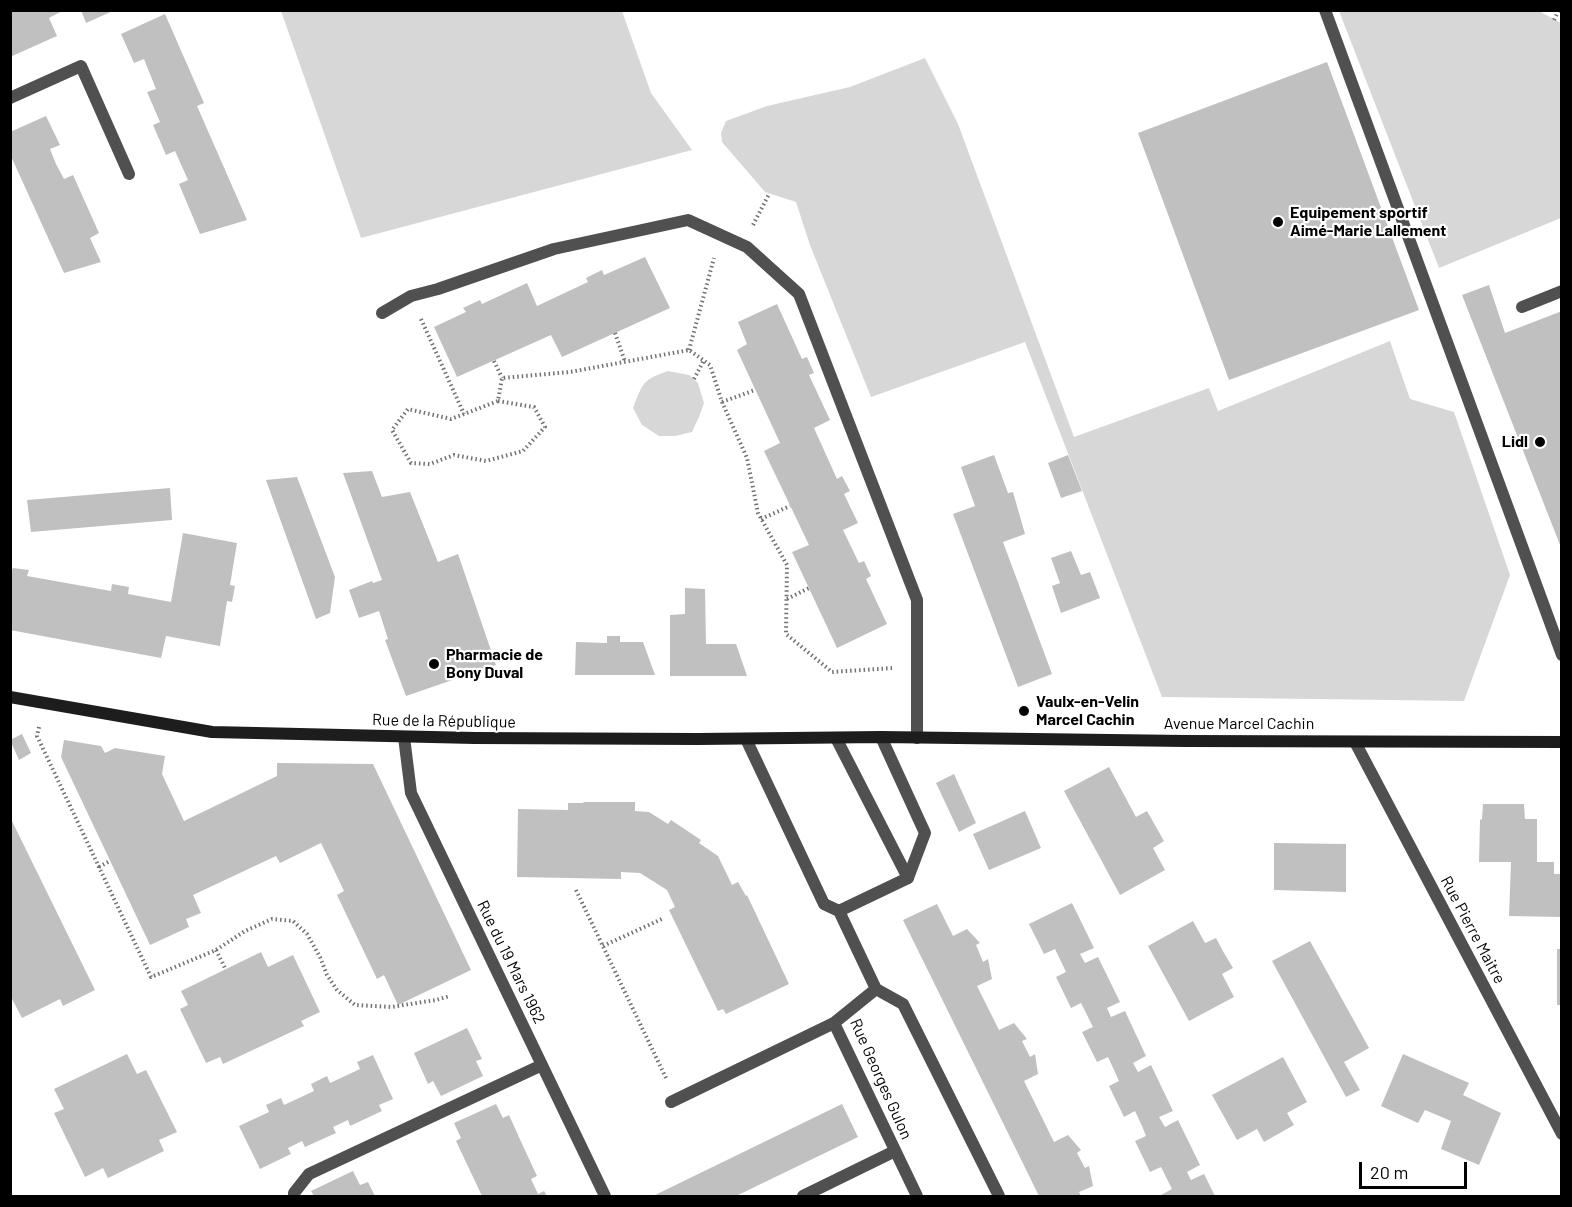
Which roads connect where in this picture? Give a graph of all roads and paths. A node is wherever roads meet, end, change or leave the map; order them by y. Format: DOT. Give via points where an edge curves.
graph roads {
  1 [pos="1325,10"];
  2 [pos="1559,10"];
  3 [pos="1554,20"];
  4 [pos="10,98"];
  5 [pos="129,174"];
  6 [pos="769,194"];
  7 [pos="719,234"];
  8 [pos="743,244"];
  9 [pos="1562,291"];
  10 [pos="411,296"];
  11 [pos="1522,307"];
  12 [pos="382,313"];
  13 [pos="615,333"];
  14 [pos="689,350"];
  15 [pos="494,360"];
  16 [pos="704,360"];
  17 [pos="625,362"];
  18 [pos="502,378"];
  19 [pos="694,379"];
  20 [pos="755,390"];
  21 [pos="498,401"];
  22 [pos="722,402"];
  23 [pos="464,414"];
  24 [pos="790,506"];
  25 [pos="761,519"];
  26 [pos="809,588"];
  27 [pos="787,599"];
  28 [pos="1562,655"];
  29 [pos="918,666"];
  30 [pos="10,697"];
  31 [pos="46,703"];
  32 [pos="404,737"];
  33 [pos="881,737"];
  34 [pos="836,738"];
  35 [pos="917,738"];
  36 [pos="746,739"];
  37 [pos="1355,742"];
  38 [pos="1562,742"];
  39 [pos="110,861"];
  40 [pos="99,867"];
  41 [pos="908,878"];
  42 [pos="576,890"];
  43 [pos="839,911"];
  44 [pos="664,918"];
  45 [pos="603,946"];
  46 [pos="216,950"];
  47 [pos="226,970"];
  48 [pos="876,989"];
  49 [pos="450,996"];
  50 [pos="834,1023"];
  51 [pos="542,1065"];
  52 [pos="674,1101"];
  53 [pos="1562,1134"];
  54 [pos="895,1151"];
  55 [pos="294,1197"];
  56 [pos="605,1197"];
  57 [pos="803,1197"];
  58 [pos="917,1197"];
  59 [pos="999,1197"];
  1 -- 28 [label="street"];
  2 -- 3 [label="path"];
  4 -- 5 [label="street" via="81,66"];
  6 -- 8 [label="path"];
  7 -- 8 [label="street"];
  7 -- 10 [label="street" via="688,220 554,249"];
  7 -- 14 [label="path"];
  8 -- 29 [label="street" via="799,294 917,600"];
  9 -- 11 [label="street"];
  10 -- 12 [label="street"];
  10 -- 23 [label="path"];
  13 -- 17 [label="path"];
  14 -- 16 [label="path"];
  14 -- 17 [label="path"];
  15 -- 18 [label="path"];
  16 -- 19 [label="path"];
  16 -- 22 [label="path" via="710,365"];
  17 -- 18 [label="path"];
  18 -- 21 [label="path"];
  20 -- 22 [label="path"];
  21 -- 23 [label="path"];
  21 -- 23 [label="path" via="534,407 545,427 523,451 486,461 454,455 429,464 411,463 392,430 408,409 451,419"];
  22 -- 25 [label="path" via="747,458"];
  24 -- 25 [label="path"];
  25 -- 27 [label="path" via="788,565"];
  26 -- 27 [label="path"];
  27 -- 29 [label="path" via="786,634 832,672"];
  29 -- 35 [label="street"];
  30 -- 31 [label="street, Rue de la République"];
  31 -- 32 [label="street, Rue de la République" via="212,732"];
  31 -- 40 [label="path" via="37,736"];
  32 -- 36 [label="street, Rue de la République"];
  32 -- 51 [label="street, Rue du 19 Mars 1962" via="411,793"];
  33 -- 34 [label="street, Rue de la République"];
  33 -- 35 [label="street, Avenue Marcel Cachin"];
  33 -- 41 [label="street" via="925,832"];
  34 -- 36 [label="street, Rue de la République"];
  34 -- 41 [label="street"];
  35 -- 37 [label="street, Avenue Marcel Cachin"];
  36 -- 43 [label="street" via="824,904"];
  37 -- 38 [label="street, Avenue Marcel Cachin"];
  37 -- 53 [label="street, Rue Pierre Maitre"];
  39 -- 40 [label="path"];
  40 -- 46 [label="path" via="151,977"];
  41 -- 43 [label="street"];
  42 -- 45 [label="path"];
  43 -- 48 [label="street"];
  44 -- 45 [label="path"];
  45 -- 52 [label="path"];
  46 -- 47 [label="path"];
  46 -- 49 [label="path" via="272,919 293,921 307,934 337,990 355,1005 391,1007"];
  48 -- 50 [label="street, Rue Georges Gulon"];
  48 -- 59 [label="street" via="903,1004"];
  50 -- 52 [label="street"];
  50 -- 54 [label="street, Rue Georges Gulon"];
  51 -- 55 [label="street" via="309,1174"];
  51 -- 56 [label="street, Rue du 19 Mars 1962"];
  54 -- 57 [label="street"];
  54 -- 58 [label="street, Rue Georges Gulon"];
}
